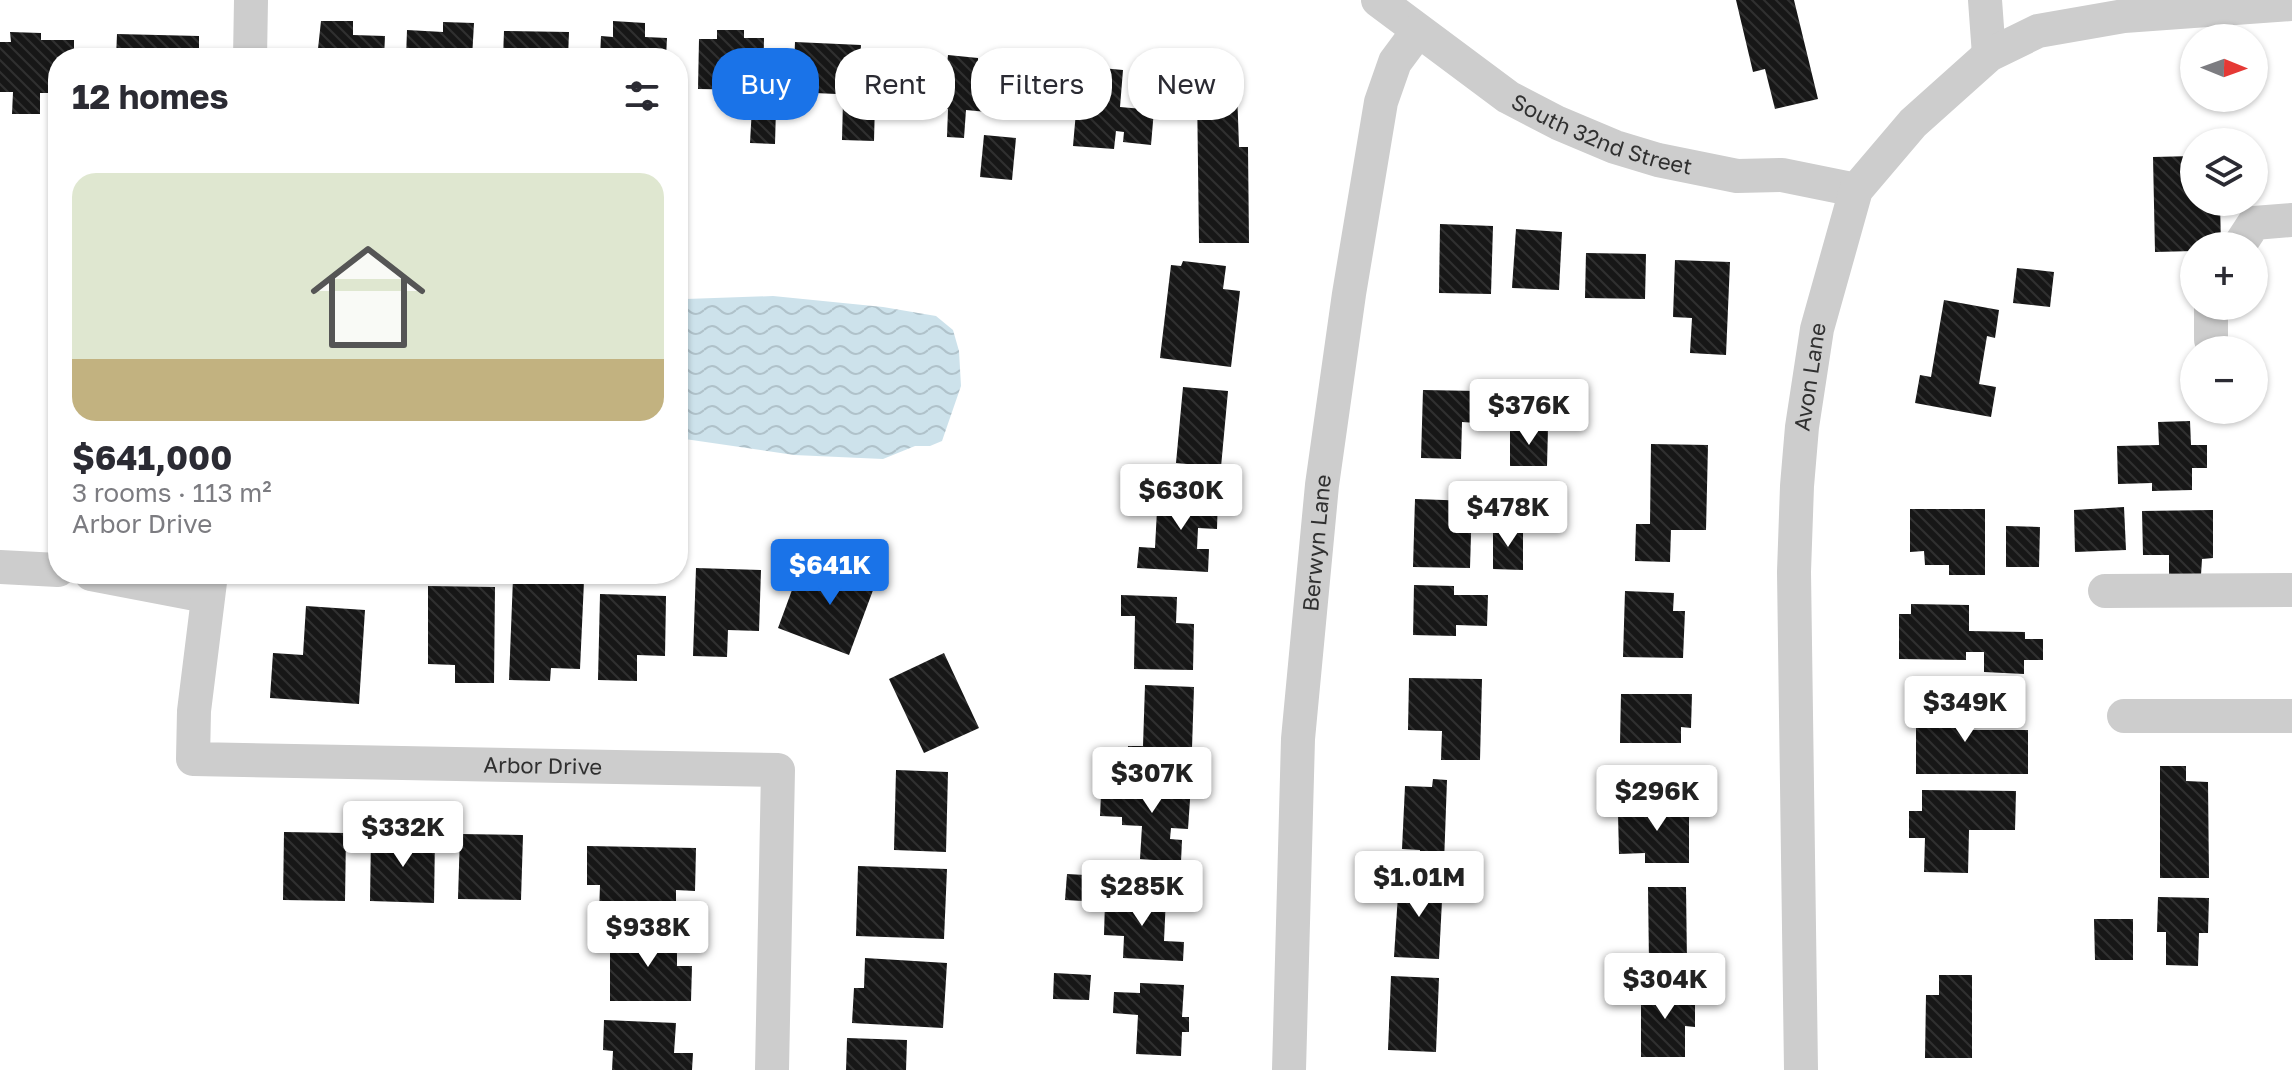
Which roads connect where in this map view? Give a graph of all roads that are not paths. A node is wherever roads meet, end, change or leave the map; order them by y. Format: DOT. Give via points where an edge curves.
graph roads {
  1 [pos="251,0"];
  2 [pos="1378,0"];
  3 [pos="1985,0"];
  4 [pos="2292,4"];
  5 [pos="1418,31"];
  6 [pos="250,48"];
  7 [pos="1989,55"];
  8 [pos="1856,190"];
  9 [pos="2292,220"];
  10 [pos="2248,232"];
  11 [pos="0,567"];
  12 [pos="48,569"];
  13 [pos="208,585"];
  14 [pos="2292,590"];
  15 [pos="2105,591"];
  16 [pos="2124,716"];
  17 [pos="2292,716"];
  18 [pos="772,1070"];
  19 [pos="1289,1070"];
  20 [pos="1801,1070"];
  1 -- 6 [label="street"];
  2 -- 5 [label="street, South 32nd Street"];
  3 -- 7 [label="street"];
  4 -- 7 [label="street, Avon Lane" via="2124,16 2038,31"];
  5 -- 8 [label="street, South 32nd Street" via="1508,97 1615,147 1737,176 1782,175"];
  5 -- 19 [label="street, Berwyn Lane" via="1395,62 1381,102 1327,435 1298,739"];
  7 -- 8 [label="street, Avon Lane" via="1913,123"];
  8 -- 20 [label="street, Avon Lane" via="1817,329 1797,486"];
  9 -- 10 [label="street" via="2254,223"];
  11 -- 12 [label="street"];
  13 -- 18 [label="street, Arbor Drive" via="193,759 778,770"];
  14 -- 15 [label="street"];
  16 -- 17 [label="street"];
}
